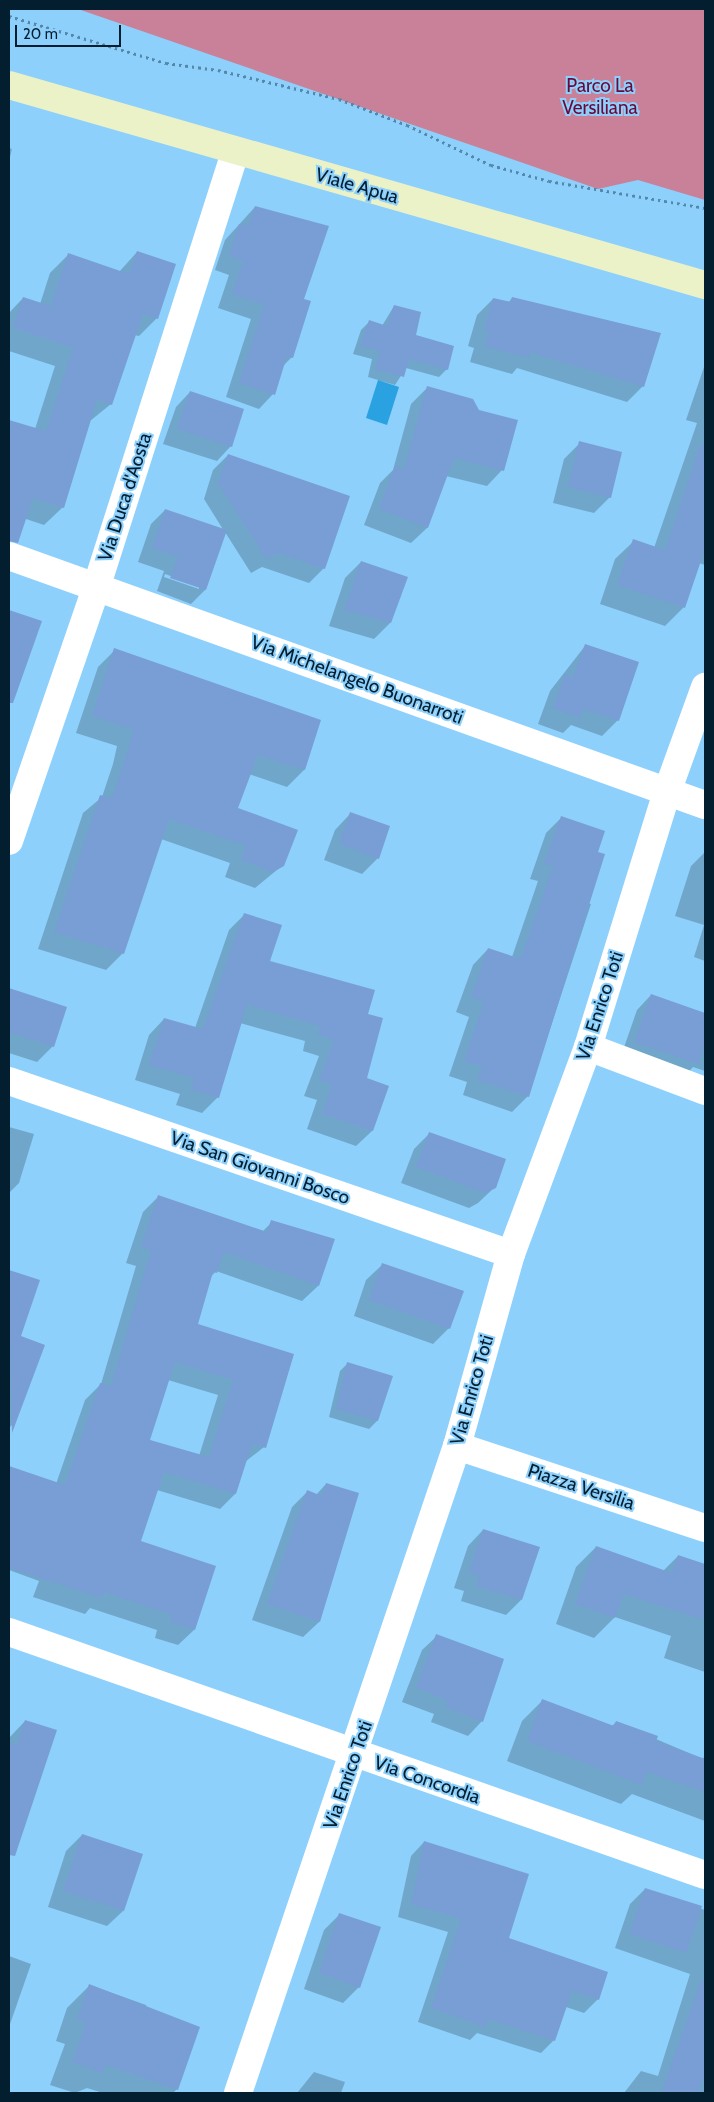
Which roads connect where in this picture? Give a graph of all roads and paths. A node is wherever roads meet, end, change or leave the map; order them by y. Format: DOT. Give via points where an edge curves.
graph roads {
  1 [pos="9,16"];
  2 [pos="9,85"];
  3 [pos="235,152"];
  4 [pos="705,208"];
  5 [pos="705,286"];
  6 [pos="9,556"];
  7 [pos="97,585"];
  8 [pos="705,687"];
  9 [pos="667,792"];
  10 [pos="705,805"];
  11 [pos="9,840"];
  12 [pos="588,1047"];
  13 [pos="9,1081"];
  14 [pos="705,1091"];
  15 [pos="512,1254"];
  16 [pos="457,1446"];
  17 [pos="705,1528"];
  18 [pos="9,1632"];
  19 [pos="355,1755"];
  20 [pos="705,1875"];
  21 [pos="238,2093"];
  1 -- 4 [label="path" via="166,63 218,70 339,99 407,125 491,165 549,181"];
  2 -- 3 [label="street, Viale Apua"];
  3 -- 5 [label="street, Viale Apua"];
  3 -- 7 [label="street, Via Duca d'Aosta"];
  6 -- 7 [label="street, Via Michelangelo Buonarroti"];
  7 -- 9 [label="street, Via Michelangelo Buonarroti"];
  7 -- 11 [label="street, Via Duca d'Aosta"];
  8 -- 9 [label="street, Via Enrico Toti"];
  9 -- 10 [label="street, Via Michelangelo Buonarroti"];
  9 -- 12 [label="street, Via Enrico Toti"];
  12 -- 14 [label="street"];
  12 -- 15 [label="street, Via Enrico Toti"];
  13 -- 15 [label="street, Via San Giovanni Bosco"];
  15 -- 16 [label="street, Via Enrico Toti"];
  16 -- 17 [label="street, Piazza Versilia"];
  16 -- 19 [label="street, Via Enrico Toti"];
  18 -- 19 [label="street, Via Concordia"];
  19 -- 20 [label="street, Via Concordia"];
  19 -- 21 [label="street, Via Enrico Toti"];
}
